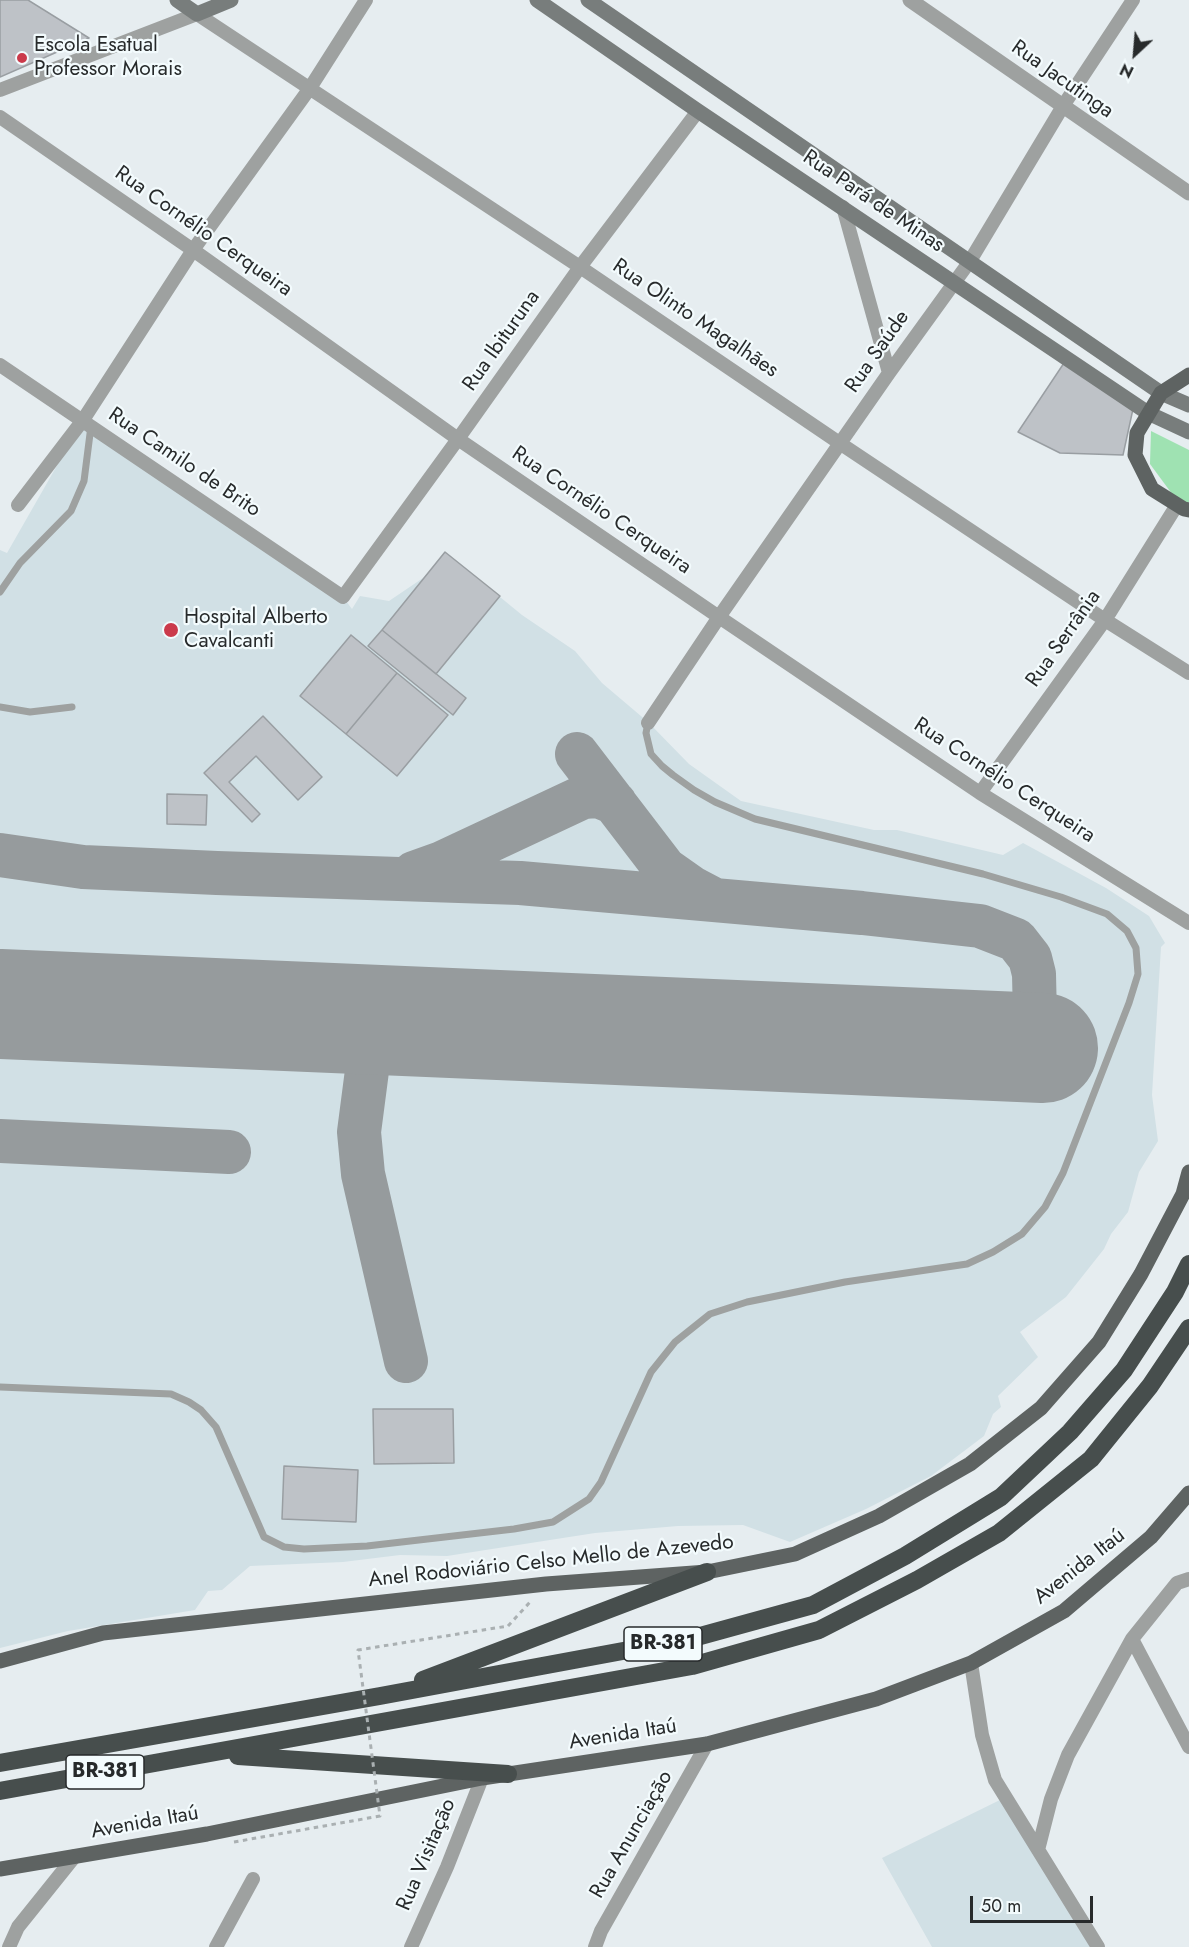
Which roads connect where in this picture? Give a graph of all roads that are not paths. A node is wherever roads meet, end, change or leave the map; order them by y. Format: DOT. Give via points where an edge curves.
graph roads {
  1 [pos="177,0"];
  2 [pos="231,0"];
  3 [pos="366,0"];
  4 [pos="537,0"];
  5 [pos="588,0"];
  6 [pos="910,0"];
  7 [pos="1133,0"];
  8 [pos="197,14"];
  9 [pos="310,88"];
  10 [pos="0,90"];
  11 [pos="1063,106"];
  12 [pos="698,111"];
  13 [pos="0,117"];
  14 [pos="1189,193"];
  15 [pos="843,207"];
  16 [pos="193,249"];
  17 [pos="970,261"];
  18 [pos="580,267"];
  19 [pos="954,281"];
  20 [pos="0,365"];
  21 [pos="889,373"];
  22 [pos="1189,375"];
  23 [pos="1161,393"];
  24 [pos="1189,405"];
  25 [pos="1148,413"];
  26 [pos="87,423"];
  27 [pos="1189,432"];
  28 [pos="458,439"];
  29 [pos="841,444"];
  30 [pos="18,505"];
  31 [pos="1183,507"];
  32 [pos="0,592"];
  33 [pos="343,597"];
  34 [pos="719,617"];
  35 [pos="1105,620"];
  36 [pos="1189,673"];
  37 [pos="0,707"];
  38 [pos="72,707"];
  39 [pos="648,723"];
  40 [pos="980,793"];
  41 [pos="1189,923"];
  42 [pos="1189,1172"];
  43 [pos="1189,1264"];
  44 [pos="1189,1328"];
  45 [pos="0,1387"];
  46 [pos="1189,1494"];
  47 [pos="707,1572"];
  48 [pos="1189,1579"];
  49 [pos="1132,1639"];
  50 [pos="0,1661"];
  51 [pos="971,1663"];
  52 [pos="380,1696"];
  53 [pos="707,1744"];
  54 [pos="1189,1747"];
  55 [pos="209,1754"];
  56 [pos="0,1763"];
  57 [pos="508,1774"];
  58 [pos="482,1778"];
  59 [pos="0,1791"];
  60 [pos="1038,1850"];
  61 [pos="75,1856"];
  62 [pos="0,1869"];
  63 [pos="253,1879"];
  64 [pos="9,1947"];
  65 [pos="216,1947"];
  66 [pos="411,1947"];
  67 [pos="595,1947"];
  68 [pos="1098,1947"];
  1 -- 8 [label="main road, Rua Olinto Magalhães"];
  2 -- 8 [label="main road"];
  3 -- 9 [label="street"];
  4 -- 12 [label="main road, Rua Pará de Minas"];
  5 -- 17 [label="main road, Rua Pará de Minas"];
  6 -- 11 [label="street, Rua Jacutinga"];
  7 -- 11 [label="street, Rua Saúde"];
  8 -- 9 [label="street, Rua Olinto Magalhães"];
  8 -- 10 [label="street"];
  9 -- 16 [label="street"];
  9 -- 18 [label="street, Rua Olinto Magalhães"];
  11 -- 14 [label="street, Rua Jacutinga"];
  11 -- 17 [label="street, Rua Saúde"];
  12 -- 15 [label="main road, Rua Pará de Minas"];
  12 -- 18 [label="street, Rua Ibituruna"];
  13 -- 16 [label="street, Rua Cornélio Cerqueira"];
  15 -- 19 [label="main road, Rua Pará de Minas"];
  15 -- 21 [label="street"];
  16 -- 26 [label="street"];
  16 -- 28 [label="street, Rua Cornélio Cerqueira"];
  17 -- 19 [label="street, Rua Saúde"];
  17 -- 23 [label="main road, Rua Pará de Minas"];
  18 -- 28 [label="street, Rua Ibituruna"];
  18 -- 29 [label="street, Rua Olinto Magalhães"];
  19 -- 21 [label="street, Rua Saúde"];
  19 -- 25 [label="main road, Rua Pará de Minas"];
  20 -- 26 [label="street, Rua Camilo de Brito"];
  21 -- 29 [label="street, Rua Saúde"];
  22 -- 23 [label="main road"];
  23 -- 24 [label="main road, Rua Pará de Minas"];
  23 -- 25 [label="main road"];
  25 -- 27 [label="main road, Rua Pará de Minas"];
  25 -- 31 [label="main road" via="1137,433 1136,455 1152,489"];
  26 -- 30 [label="street"];
  26 -- 32 [label="lane" via="84,481 71,511 20,563"];
  26 -- 33 [label="street, Rua Camilo de Brito"];
  28 -- 33 [label="street, Rua Ibituruna"];
  28 -- 34 [label="street, Rua Cornélio Cerqueira"];
  29 -- 34 [label="street, Rua Saúde"];
  29 -- 35 [label="street, Rua Olinto Magalhães"];
  31 -- 35 [label="street, Rua Serrânia"];
  34 -- 39 [label="street, Rua Saúde"];
  34 -- 40 [label="street, Rua Cornélio Cerqueira"];
  35 -- 36 [label="street, Rua Olinto Magalhães"];
  35 -- 40 [label="street, Rua Serrânia"];
  37 -- 38 [label="lane" via="30,712"];
  39 -- 45 [label="lane" via="651,754 673,775 715,802 755,819 983,874 1061,897 1107,914 1127,931 1136,948 1138,974 1129,1004 1063,1173 1045,1207 1022,1234 967,1264 845,1282 747,1302 710,1314 675,1342 651,1372 602,1482 589,1499 553,1522 514,1530 367,1546 284,1547 264,1537 216,1427 189,1402 171,1394"];
  40 -- 41 [label="street, Rua Cornélio Cerqueira"];
  42 -- 47 [label="main road, Anel Rodoviário Celso Mello de Azevedo" via="1183,1194 1147,1264 1099,1342 1041,1408 970,1464 879,1516 795,1554"];
  43 -- 52 [label="highway, BR-381" via="1124,1370 1070,1432 1001,1497 905,1556 813,1605 693,1638"];
  44 -- 55 [label="highway, BR-381" via="1150,1386 1091,1459 999,1533 819,1630 692,1666"];
  46 -- 51 [label="main road, Avenida Itaú" via="1151,1537 1064,1611"];
  47 -- 50 [label="main road, Anel Rodoviário Celso Mello de Azevedo" via="546,1584 103,1633"];
  47 -- 52 [label="highway"];
  48 -- 49 [label="street" via="1177,1583"];
  49 -- 54 [label="street"];
  49 -- 60 [label="street" via="1068,1755"];
  51 -- 53 [label="main road, Avenida Itaú" via="876,1699"];
  51 -- 60 [label="street" via="982,1735 995,1780"];
  52 -- 56 [label="highway, BR-381"];
  53 -- 57 [label="main road, Avenida Itaú"];
  53 -- 67 [label="street, Rua Anunciação"];
  55 -- 57 [label="highway"];
  55 -- 59 [label="highway, BR-381"];
  57 -- 58 [label="main road, Avenida Itaú"];
  58 -- 61 [label="main road, Avenida Itaú" via="207,1834"];
  58 -- 66 [label="street, Rua Visitação"];
  60 -- 68 [label="street"];
  61 -- 62 [label="main road, Avenida Itaú"];
  61 -- 64 [label="street" via="18,1927"];
  63 -- 65 [label="street"];
}
